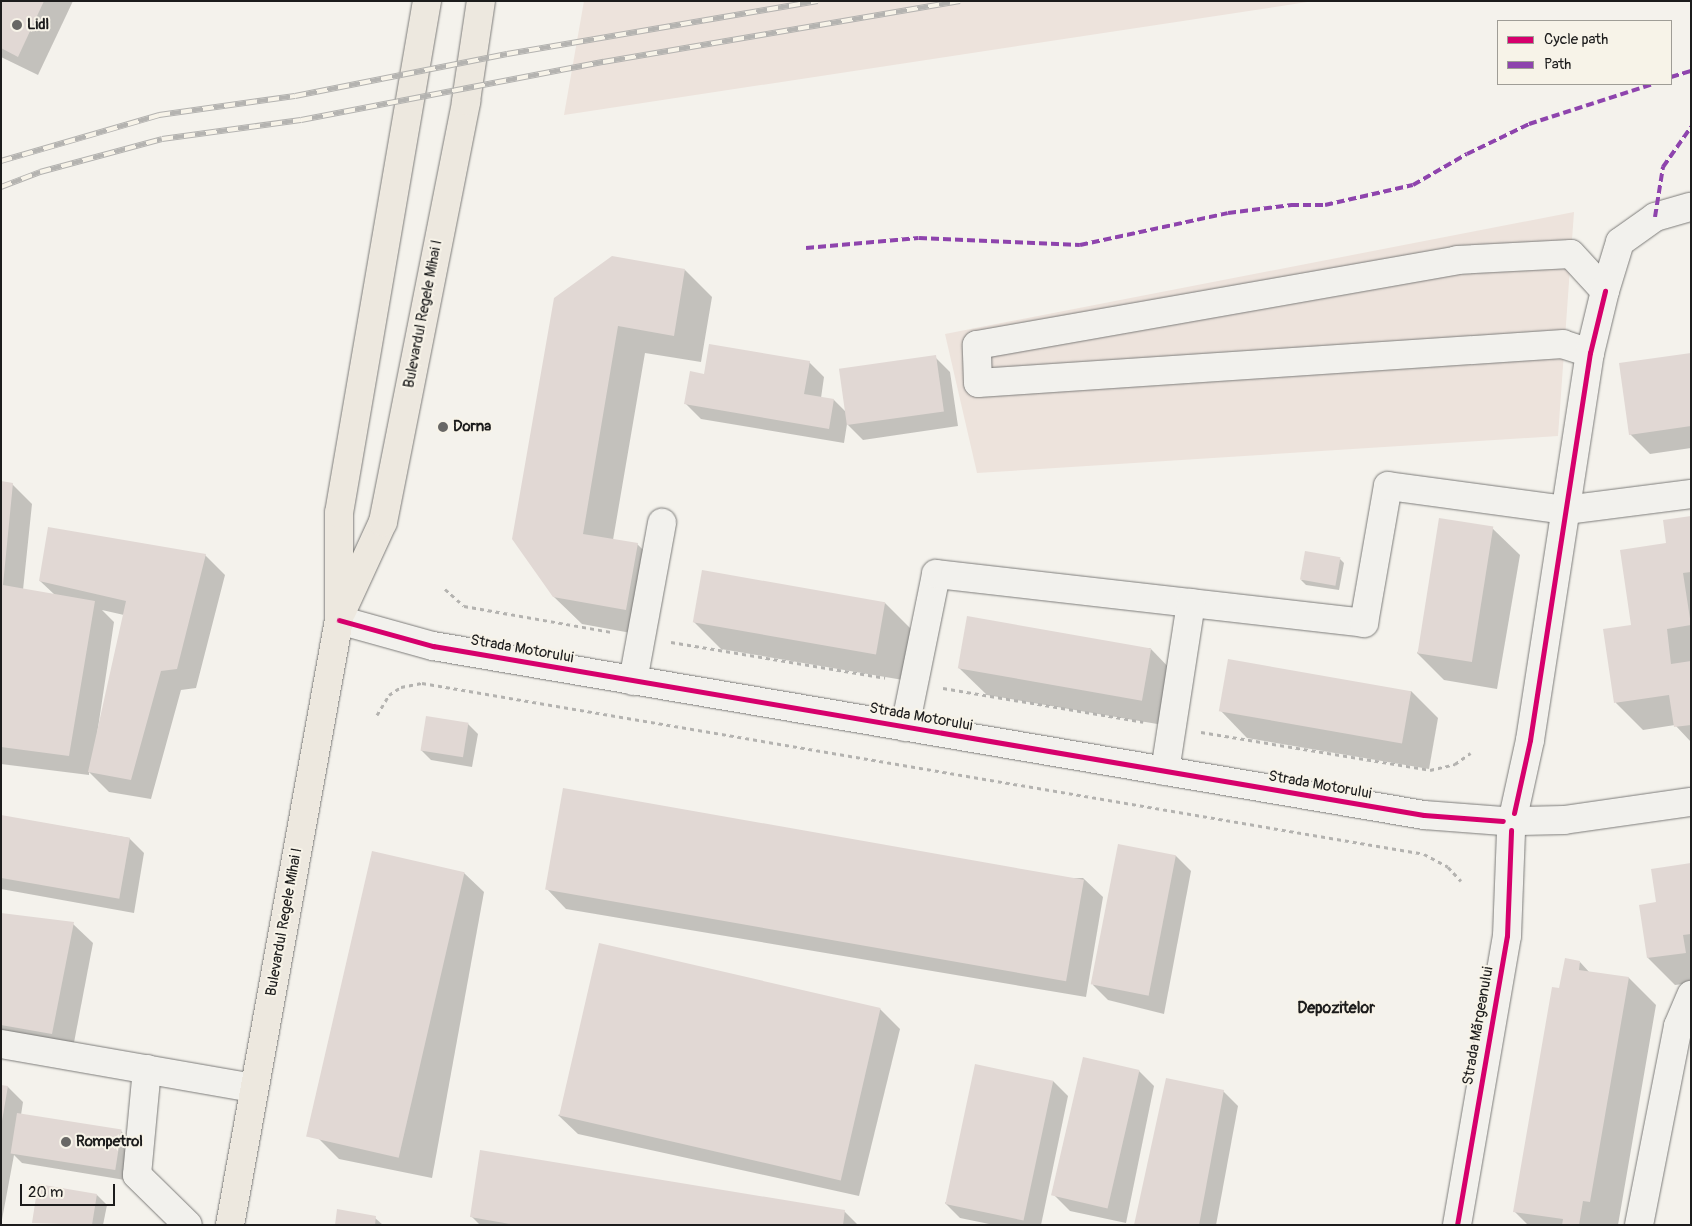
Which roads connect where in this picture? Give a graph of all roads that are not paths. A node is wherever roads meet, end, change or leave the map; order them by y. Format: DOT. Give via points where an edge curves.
graph roads {
  1 [pos="428,1"];
  2 [pos="481,1"];
  3 [pos="1691,207"];
  4 [pos="1605,291"];
  5 [pos="1590,353"];
  6 [pos="1691,494"];
  7 [pos="1566,510"];
  8 [pos="662,523"];
  9 [pos="1191,603"];
  10 [pos="339,620"];
  11 [pos="633,681"];
  12 [pos="904,727"];
  13 [pos="1165,771"];
  14 [pos="1691,802"];
  15 [pos="1512,821"];
  16 [pos="1691,994"];
  17 [pos="1,1044"];
  18 [pos="147,1069"];
  19 [pos="254,1088"];
  20 [pos="188,1225"];
  21 [pos="230,1225"];
  22 [pos="1457,1225"];
  23 [pos="1639,1225"];
  1 -- 10 [label="main road, Bulevardul Regele Mihai I" via="339,513"];
  2 -- 10 [label="main road, Bulevardul Regele Mihai I" via="466,101 383,522"];
  3 -- 4 [label="street, Strada Mărgeanului" via="1655,217 1620,242"];
  4 -- 5 [label="street, Strada Mărgeanului"];
  4 -- 5 [label="street" via="1571,254 1458,260 976,345 978,384 1563,344"];
  5 -- 7 [label="street, Strada Mărgeanului"];
  6 -- 7 [label="street"];
  7 -- 9 [label="street" via="1388,486 1364,623"];
  7 -- 15 [label="street, Strada Mărgeanului" via="1530,740"];
  8 -- 11 [label="street"];
  9 -- 12 [label="street" via="936,574"];
  9 -- 13 [label="street"];
  10 -- 11 [label="street, Strada Motorului" via="433,646"];
  10 -- 19 [label="main road, Bulevardul Regele Mihai I"];
  11 -- 12 [label="street, Strada Motorului"];
  12 -- 13 [label="street, Strada Motorului"];
  13 -- 15 [label="street, Strada Motorului" via="1424,815"];
  14 -- 15 [label="street, Strada Motorului" via="1564,820"];
  15 -- 22 [label="street, Strada Mărgeanului" via="1507,936"];
  16 -- 23 [label="street" via="1678,1026"];
  17 -- 18 [label="street"];
  18 -- 19 [label="street"];
  18 -- 20 [label="street" via="137,1174"];
  19 -- 21 [label="main road, Bulevardul Regele Mihai I"];
}
